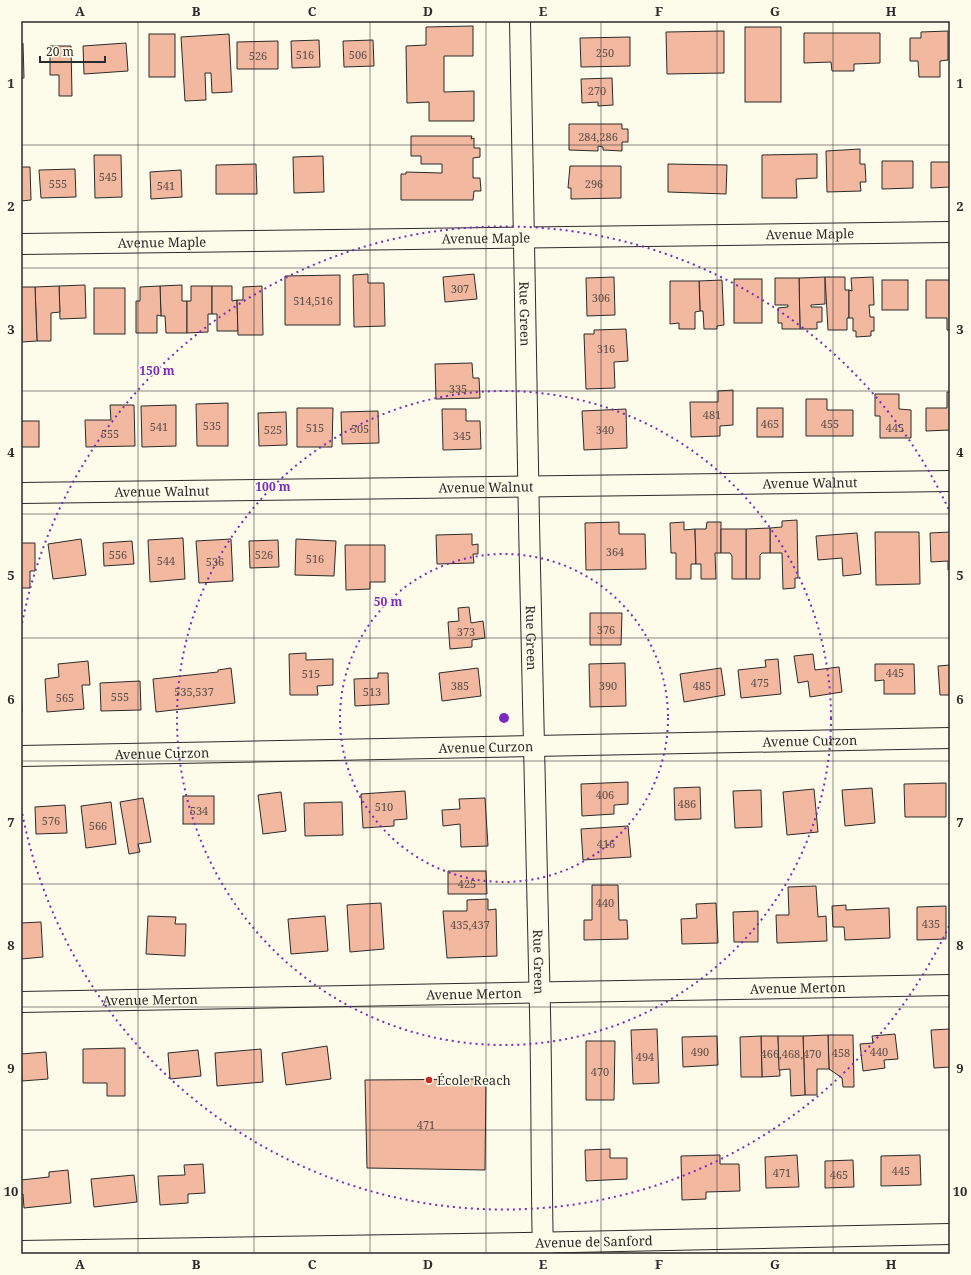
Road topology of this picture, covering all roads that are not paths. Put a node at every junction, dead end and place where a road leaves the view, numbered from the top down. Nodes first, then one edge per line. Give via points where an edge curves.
1 (520, 21) edge
2 (950, 232) edge
3 (523, 237) junction
4 (21, 244) edge
5 (950, 481) edge
6 (530, 487) junction
7 (21, 493) edge
8 (950, 738) edge
9 (532, 745) junction
10 (21, 756) edge
11 (950, 985) edge
12 (539, 994) junction
13 (21, 1002) edge
14 (950, 1234) edge
15 (543, 1248) edge
16 (21, 1251) edge

1 - 3 street, Rue Green
2 - 3 street, Avenue Maple
3 - 4 street, Avenue Maple
3 - 6 street, Rue Green
5 - 6 street, Avenue Walnut
6 - 7 street, Avenue Walnut
6 - 9 street, Rue Green
8 - 9 street, Avenue Curzon
9 - 10 street, Avenue Curzon
9 - 12 street, Rue Green
11 - 12 street, Avenue Merton
12 - 13 street, Avenue Merton
12 - 15 street, Rue Green
14 - 15 street, Avenue de Sanford
15 - 16 street, Avenue de Sanford

